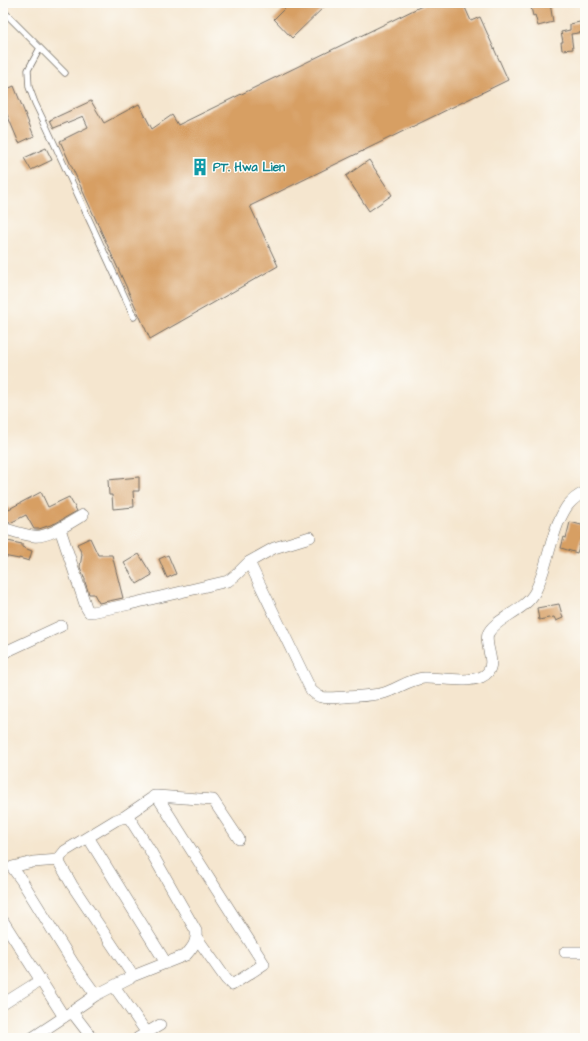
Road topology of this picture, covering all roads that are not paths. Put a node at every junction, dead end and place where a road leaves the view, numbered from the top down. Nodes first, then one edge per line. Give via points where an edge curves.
1 (3, 10) edge
2 (40, 48) junction
3 (66, 73) dead end
4 (134, 317) dead end
5 (585, 492) edge
6 (83, 515) dead end
7 (3, 528) edge
8 (60, 529) junction
9 (310, 537) dead end
10 (249, 562) junction
11 (61, 626) dead end
12 (3, 653) edge
13 (157, 796) junction
14 (124, 817) junction
15 (88, 837) junction
16 (239, 840) dead end
17 (59, 860) junction
18 (8, 869) edge
19 (3, 921) edge
20 (197, 938) junction
21 (565, 952) dead end
22 (585, 952) edge
23 (166, 963) junction
24 (133, 976) junction
25 (40, 980) junction
26 (114, 986) junction
27 (96, 995) junction
28 (3, 1004) edge
29 (68, 1014) junction
30 (160, 1025) dead end
31 (142, 1035) edge
32 (32, 1038) edge
33 (92, 1038) edge

1 - 2 lane
2 - 3 lane
2 - 4 lane via 28,70 29,87
5 - 10 street via 568,505 562,516 529,602 493,626 488,633 489,671 479,678 411,680 384,693 360,697 328,698 316,695 311,690
6 - 8 street
7 - 8 street via 35,537
8 - 10 street via 89,612 228,581
9 - 10 street via 274,548
11 - 12 street
13 - 14 street
13 - 16 street via 213,800
13 - 20 street via 264,964 232,985
14 - 15 street
14 - 20 street via 130,819 151,852 196,931
15 - 17 street via 65,852
15 - 23 street
17 - 18 street via 33,862
17 - 24 street via 72,885
18 - 27 street via 22,881
19 - 25 street
20 - 23 street via 186,955
21 - 22 street
23 - 24 street
24 - 26 street
25 - 28 street
25 - 29 street
26 - 27 street
26 - 31 street
27 - 29 street
29 - 32 street
29 - 33 street
30 - 31 street

